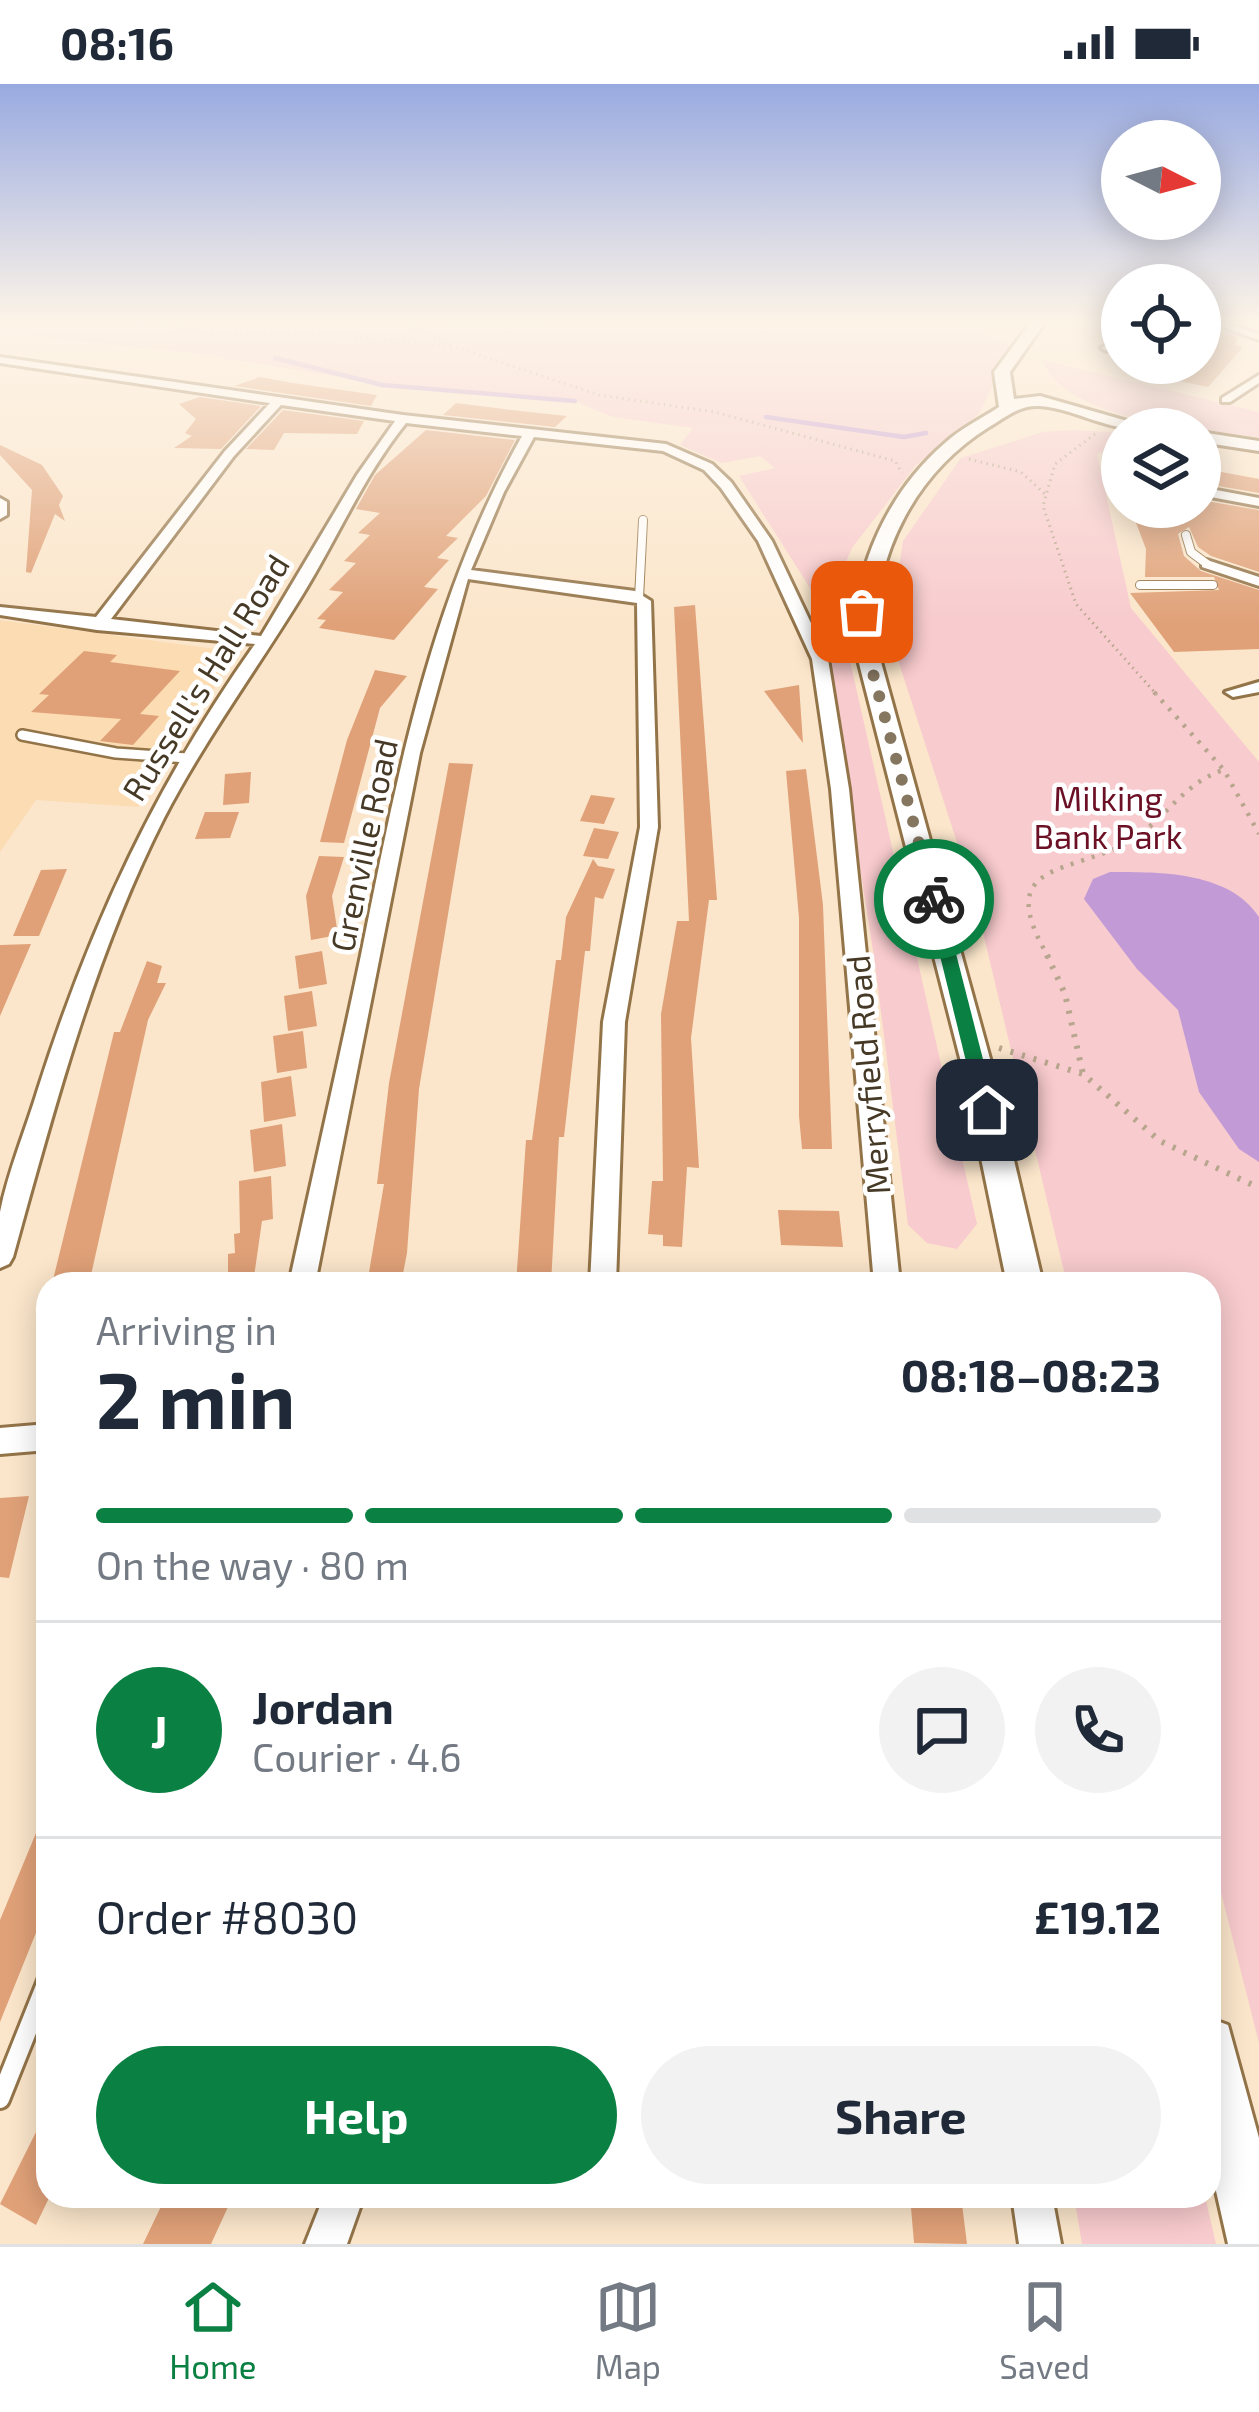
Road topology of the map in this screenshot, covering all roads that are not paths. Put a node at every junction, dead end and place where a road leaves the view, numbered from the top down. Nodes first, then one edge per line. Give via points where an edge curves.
1 (254, 423) edge
2 (401, 423) edge
3 (438, 423) edge
4 (985, 423) edge
5 (1015, 423) edge
6 (530, 433) junction
7 (1221, 440) edge
8 (1259, 446) edge
9 (942, 454) junction
10 (1221, 494) edge
11 (0, 502) edge
12 (1259, 502) edge
13 (0, 514) edge
14 (644, 520) dead end
15 (1186, 535) dead end
16 (1208, 564) joint
17 (466, 574) junction
18 (1233, 574) junction
19 (1259, 582) edge
20 (1140, 584) dead end
21 (1213, 585) joint
22 (639, 598) junction
23 (0, 611) edge
24 (97, 626) junction
25 (266, 641) junction
26 (1259, 687) edge
27 (1233, 692) dead end
28 (22, 735) dead end
29 (187, 758) junction
30 (0, 1257) edge
31 (304, 1272) edge
32 (604, 1272) edge
33 (886, 1272) edge
34 (1022, 1272) edge
35 (36, 1438) edge
36 (0, 1441) edge
37 (36, 2008) edge
38 (1221, 2094) edge
39 (0, 2099) edge
40 (340, 2208) edge
41 (1034, 2208) edge
42 (326, 2244) edge
43 (1040, 2244) edge
44 (1257, 2244) edge

1 - 24 street via 146,574
2 - 25 street, Russell's Hall Road via 369,461
3 - 6 street, Merryfield Road
4 - 9 main road
5 - 9 main road
6 - 17 street, Grenville Road
6 - 33 street, Merryfield Road via 666,448 707,467 765,541 799,606 820,659 840,789
7 - 8 main road
9 - 34 main road via 884,537 869,573 864,640
10 - 12 street
11 - 13 street
14 - 22 lane
15 - 16 lane via 1191,553
16 - 18 street
17 - 22 street
17 - 31 street, Grenville Road via 403,790
18 - 19 street
18 - 21 street
20 - 21 lane
22 - 32 street via 649,827 614,1022
23 - 24 street
24 - 25 street
25 - 29 street, Russell's Hall Road
26 - 27 street
28 - 29 lane
29 - 30 street, Russell's Hall Road via 92,955
35 - 36 street
37 - 39 lane
38 - 44 main road
40 - 42 street
41 - 43 street

